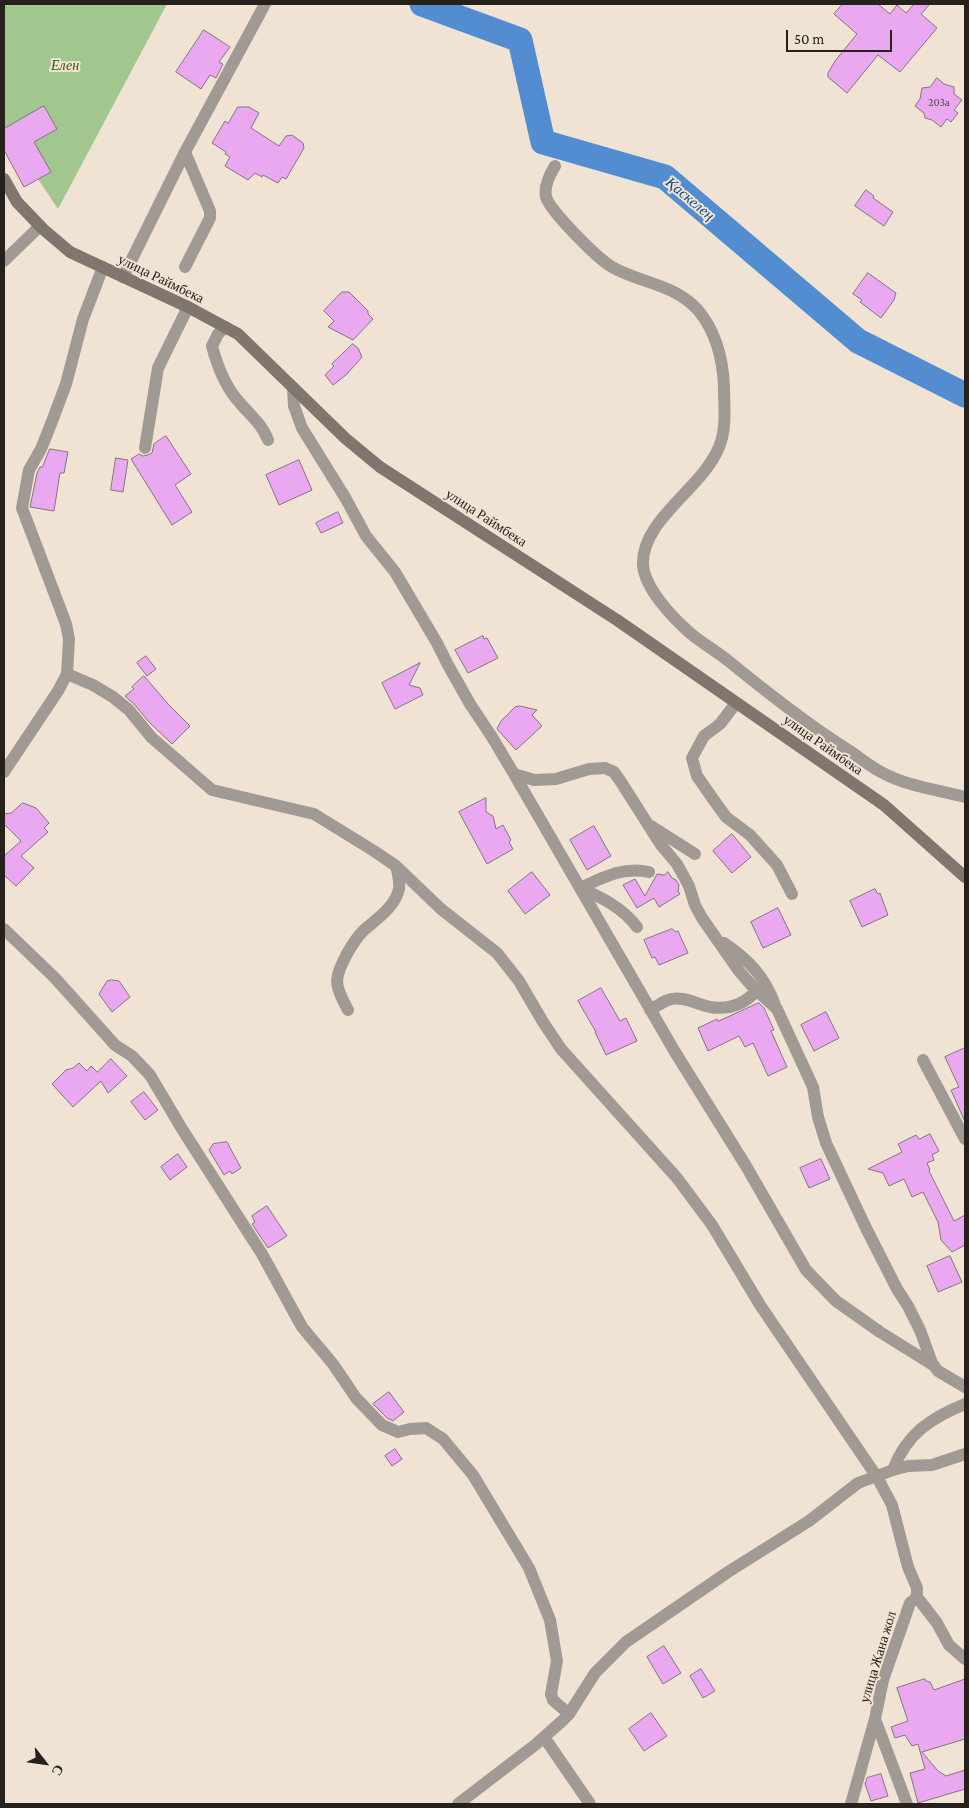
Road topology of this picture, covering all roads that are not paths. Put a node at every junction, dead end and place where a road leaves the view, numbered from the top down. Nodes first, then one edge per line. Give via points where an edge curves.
1 (265, 4) edge
2 (185, 152) junction
3 (555, 166) dead end
4 (4, 179) edge
5 (40, 226) junction
6 (4, 261) edge
7 (103, 267) junction
8 (185, 267) dead end
9 (123, 277) junction
10 (188, 307) junction
11 (225, 327) junction
12 (293, 388) junction
13 (268, 440) dead end
14 (145, 448) dead end
15 (67, 674) junction
16 (736, 703) junction
17 (4, 772) edge
18 (514, 774) junction
19 (965, 797) edge
20 (647, 823) junction
21 (695, 854) dead end
22 (396, 866) junction
23 (649, 872) dead end
24 (965, 877) edge
25 (580, 888) junction
26 (792, 894) dead end
27 (637, 927) dead end
28 (4, 928) edge
29 (718, 939) junction
30 (757, 990) junction
31 (777, 1009) junction
32 (348, 1010) dead end
33 (650, 1010) junction
34 (923, 1060) dead end
35 (965, 1139) edge
36 (933, 1365) junction
37 (965, 1387) edge
38 (965, 1404) edge
39 (965, 1454) edge
40 (893, 1470) junction
41 (877, 1477) junction
42 (917, 1597) junction
43 (965, 1659) edge
44 (569, 1714) junction
45 (875, 1719) junction
46 (544, 1737) junction
47 (458, 1804) edge
48 (590, 1804) edge
49 (851, 1804) edge
50 (907, 1804) edge

1 - 2 street
2 - 8 street via 210,211 210,218
2 - 9 street
3 - 19 street via 545,194 551,207 611,266 680,294 697,309 710,326 723,366 724,434 718,449 708,469 651,532 646,549 643,566 658,599 691,633 816,730 880,772
4 - 5 street, улица Раймбека via 17,202
5 - 6 street
5 - 7 street, улица Раймбека via 70,252
7 - 9 street, улица Раймбека
7 - 15 street via 83,320 66,384 41,449 29,470 22,508 66,624 69,639
9 - 10 street, улица Раймбека
10 - 11 street, улица Раймбека
10 - 14 street via 158,368
11 - 12 street, улица Раймбека via 238,334
11 - 13 street via 212,346 216,359 229,388 258,421
12 - 16 street, улица Раймбека via 380,468 609,615
12 - 18 street via 294,406 302,428 366,536 395,572
15 - 17 street
15 - 22 street via 113,697 129,710 151,737 212,790 314,814
16 - 24 street, улица Раймбека via 884,805
16 - 26 street via 720,724 704,736 692,758 697,776 726,817 750,835 777,865
18 - 20 street via 534,780 556,779 589,769 606,768 614,772
18 - 25 street
20 - 21 street
20 - 29 street via 677,864 702,918
22 - 32 street via 399,889 395,898 350,948 342,965 337,982
22 - 41 street via 441,909 497,953 562,1049 677,1178 712,1224 760,1305
23 - 25 street via 624,870
25 - 27 street via 630,916
25 - 33 street
28 - 44 street via 55,978 115,1045 132,1056 150,1075 262,1254 302,1327 356,1398 382,1425 398,1432 426,1428 443,1440 473,1475 529,1568 547,1612 557,1661 552,1700
29 - 30 street via 739,971
29 - 31 street via 757,970
30 - 31 street
30 - 33 street via 749,999 724,1007 710,1007 680,999 668,1000
31 - 36 street via 813,1087 826,1143 882,1260 908,1306
33 - 36 street via 806,1270 836,1301
34 - 35 street
36 - 37 street
38 - 40 street via 926,1423 906,1443
39 - 40 street via 932,1465
40 - 41 street
41 - 42 street via 892,1504
41 - 44 street via 858,1483 809,1521 626,1642 595,1673
42 - 43 street via 949,1645
42 - 45 street, улица Жана жол via 910,1603 900,1630 883,1680
44 - 46 street
45 - 49 street, улица Жана жол
45 - 50 street
46 - 47 street
46 - 48 street

